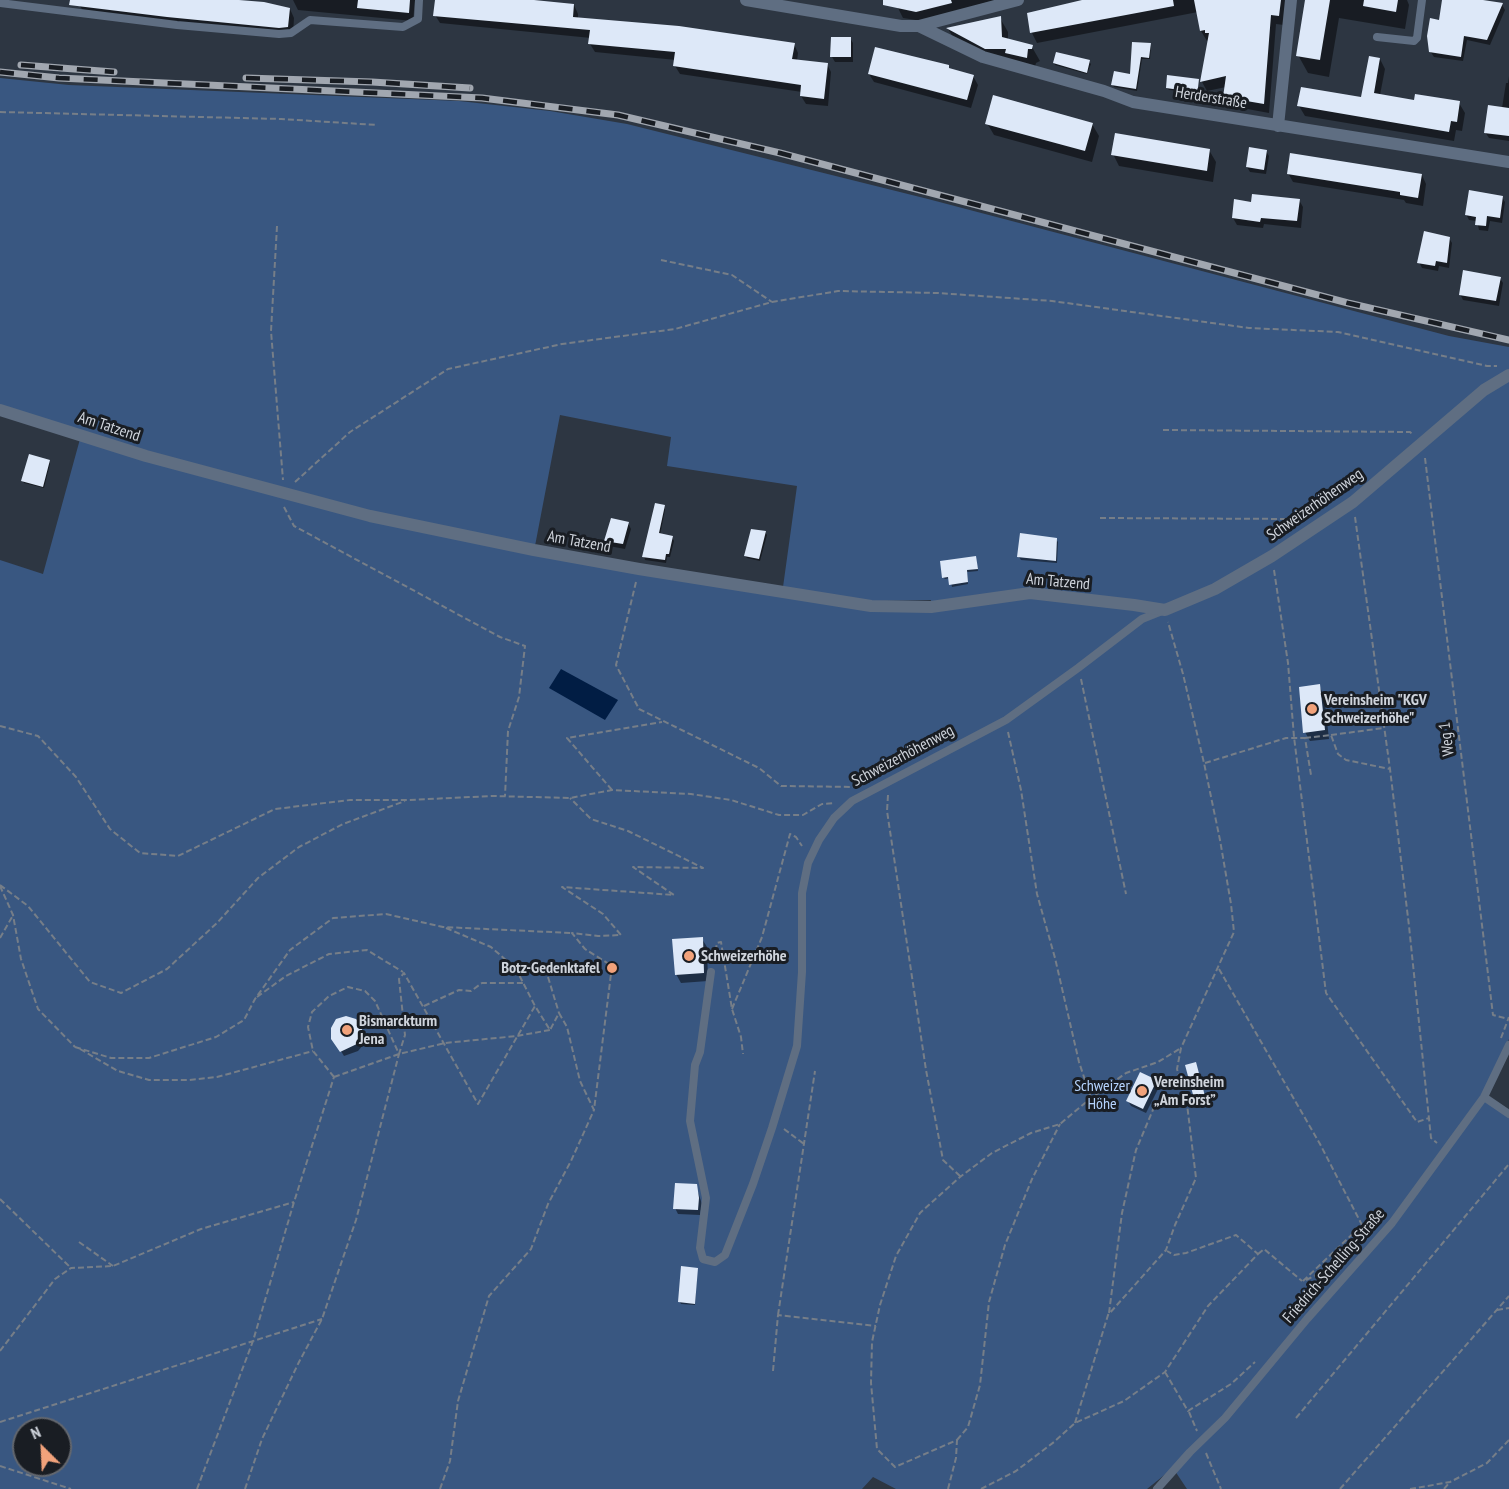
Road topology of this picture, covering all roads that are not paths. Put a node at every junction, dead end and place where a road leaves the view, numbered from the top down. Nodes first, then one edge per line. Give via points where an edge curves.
1 (419, 0) edge
2 (746, 0) edge
3 (1018, 0) edge
4 (1291, 0) edge
5 (1422, 0) edge
6 (0, 3) edge
7 (920, 26) junction
8 (1377, 37) dead end
9 (1278, 126) junction
10 (1509, 162) edge
11 (1509, 375) edge
12 (0, 410) edge
13 (1165, 610) junction
14 (711, 972) dead end
15 (1509, 1045) edge
16 (1484, 1097) junction
17 (1509, 1114) edge
18 (1157, 1489) edge

1 - 6 lane via 418,19 403,27 310,20 291,33 279,34
2 - 7 street via 885,25
3 - 7 street
4 - 9 street
5 - 8 lane via 1414,41
7 - 9 street, Herderstraße via 983,57 1133,102
9 - 10 street, Herderstraße
11 - 13 street, Schweizerhöhenweg via 1484,390 1353,502 1215,589
12 - 13 street, Am Tatzend via 146,456 381,519 639,569 871,606 930,607 1030,593
13 - 14 lane, Schweizerhöhenweg via 1142,619 1006,720 852,801 834,818 808,863 802,892 797,1046 753,1184 724,1255 715,1262 703,1259 700,1248 706,1198 690,1121
15 - 16 lane, Friedrich-Schelling-Straße
16 - 17 lane
16 - 18 lane, Friedrich-Schelling-Straße via 1392,1223 1225,1418

